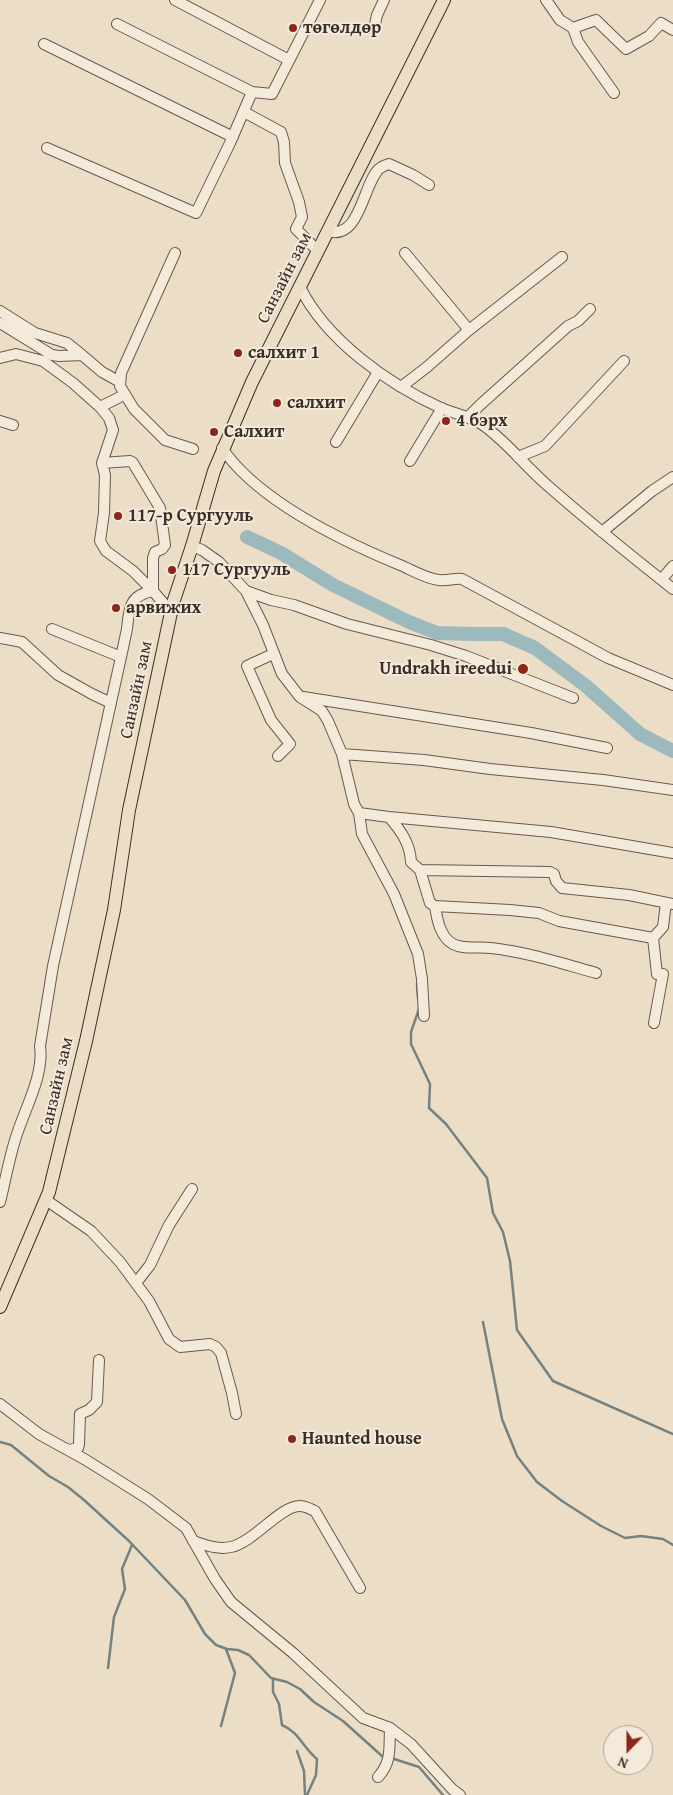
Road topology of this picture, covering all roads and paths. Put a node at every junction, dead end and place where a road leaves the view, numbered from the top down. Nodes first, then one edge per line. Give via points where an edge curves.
1 (175, 0) edge
2 (320, 0) edge
3 (384, 0) edge
4 (444, 0) edge
5 (546, 0) edge
6 (117, 24) dead end
7 (572, 28) junction
8 (374, 30) dead end
9 (673, 30) edge
10 (44, 44) dead end
11 (289, 60) junction
12 (252, 92) junction
13 (614, 93) dead end
14 (244, 112) junction
15 (233, 137) junction
16 (47, 148) dead end
17 (429, 185) dead end
18 (328, 231) junction
19 (318, 251) junction
20 (175, 253) dead end
21 (405, 253) dead end
22 (562, 257) dead end
23 (300, 287) junction
24 (590, 309) dead end
25 (0, 312) edge
26 (0, 323) edge
27 (469, 330) junction
28 (82, 356) junction
29 (0, 358) edge
30 (624, 361) dead end
31 (378, 372) junction
32 (120, 382) junction
33 (400, 387) junction
34 (124, 395) junction
35 (100, 407) junction
36 (442, 408) junction
37 (468, 417) junction
38 (0, 421) edge
39 (13, 424) dead end
40 (336, 442) dead end
41 (222, 448) junction
42 (193, 449) dead end
43 (518, 456) junction
44 (410, 461) dead end
45 (102, 463) junction
46 (673, 477) edge
47 (602, 532) junction
48 (192, 546) junction
49 (673, 566) edge
50 (662, 580) junction
51 (673, 589) edge
52 (153, 591) junction
53 (246, 591) junction
54 (171, 612) junction
55 (52, 629) dead end
56 (0, 638) edge
57 (273, 654) junction
58 (121, 657) junction
59 (673, 685) edge
60 (300, 696) junction
61 (573, 698) dead end
62 (111, 702) junction
63 (607, 748) dead end
64 (342, 754) junction
65 (278, 756) dead end
66 (673, 790) edge
67 (359, 813) junction
68 (389, 817) junction
69 (673, 852) edge
70 (420, 870) junction
71 (670, 904) edge
72 (434, 906) junction
73 (653, 938) junction
74 (596, 973) dead end
75 (424, 1016) dead end
76 (654, 1023) dead end
77 (192, 1189) dead end
78 (46, 1200) junction
79 (0, 1202) edge
80 (136, 1283) junction
81 (0, 1307) edge
82 (99, 1360) dead end
83 (0, 1404) edge
84 (236, 1414) dead end
85 (68, 1450) junction
86 (193, 1541) junction
87 (360, 1588) dead end
88 (390, 1728) junction
89 (378, 1777) dead end
90 (453, 1793) edge

1 - 11 street
2 - 11 street
3 - 8 street via 376,15
4 - 18 main road, Санзайн зам
5 - 7 street via 560,20
6 - 12 street
7 - 9 street via 596,20 626,48 649,36 661,23
7 - 13 street via 578,42
10 - 15 street
11 - 12 street via 272,94
12 - 14 street
14 - 15 street
14 - 19 street via 281,132 285,163 302,217 296,228
15 - 16 street via 196,213
17 - 18 street via 389,164 378,169 356,217 345,230
18 - 19 main road, Санзайн зам
19 - 23 main road, Санзайн зам
20 - 32 street via 121,373
21 - 27 street
22 - 27 street
23 - 31 street via 333,335
23 - 41 main road, Санзайн зам
24 - 37 street
25 - 28 street via 36,333 67,343
26 - 28 street via 52,355
27 - 33 street
28 - 32 street
29 - 35 street via 16,354 43,361
30 - 43 street via 545,446
31 - 33 street
31 - 40 street
32 - 34 street
33 - 36 street
34 - 35 street
34 - 42 street via 165,440
35 - 45 street via 113,430
36 - 37 street
36 - 44 street
37 - 43 street via 490,430
38 - 39 street
41 - 48 main road, Санзайн зам
41 - 59 street via 242,472 290,510 334,534 435,579 462,579 608,658
43 - 47 street via 545,484
45 - 52 street via 105,475 100,541 106,551
45 - 52 street via 133,463 160,508 165,545 153,558
46 - 47 street via 652,490
47 - 50 street
48 - 53 street via 219,562
48 - 54 main road, Санзайн зам
49 - 50 street
50 - 51 street
52 - 54 street
52 - 58 street via 137,597 129,609
53 - 57 street
53 - 61 street via 294,604 347,624 466,656
54 - 78 main road, Санзайн зам via 129,810 114,910 86,1042
55 - 58 street
56 - 62 street via 22,642 64,679
57 - 60 street via 282,674
57 - 65 street via 247,666 271,720 290,744
58 - 62 street
60 - 63 street
60 - 64 street via 322,711
62 - 79 street via 53,966 40,1046 42,1056
64 - 66 street via 424,760
64 - 67 street
67 - 68 street
67 - 75 street via 362,834 394,894 418,954
68 - 69 street via 551,832
68 - 70 street via 404,835 411,862
70 - 71 street via 550,872 562,888 629,895
70 - 72 street via 430,903
71 - 73 street via 663,926
72 - 73 street via 539,913 558,921
72 - 74 street via 439,925 453,944 548,958
73 - 76 street via 656,974 663,974
77 - 80 street via 169,1225 150,1265
78 - 80 street via 90,1231
78 - 81 main road, Санзайн зам
80 - 84 street via 169,1339 180,1346 210,1344 221,1353
82 - 85 street via 97,1402 80,1414 78,1448
83 - 85 street via 39,1434
85 - 86 street via 148,1499 186,1528
86 - 87 street via 216,1548 232,1547 257,1534 294,1506 303,1506 315,1511
86 - 88 street via 230,1602 293,1653 363,1718
88 - 89 street via 386,1768
88 - 90 street via 411,1744

